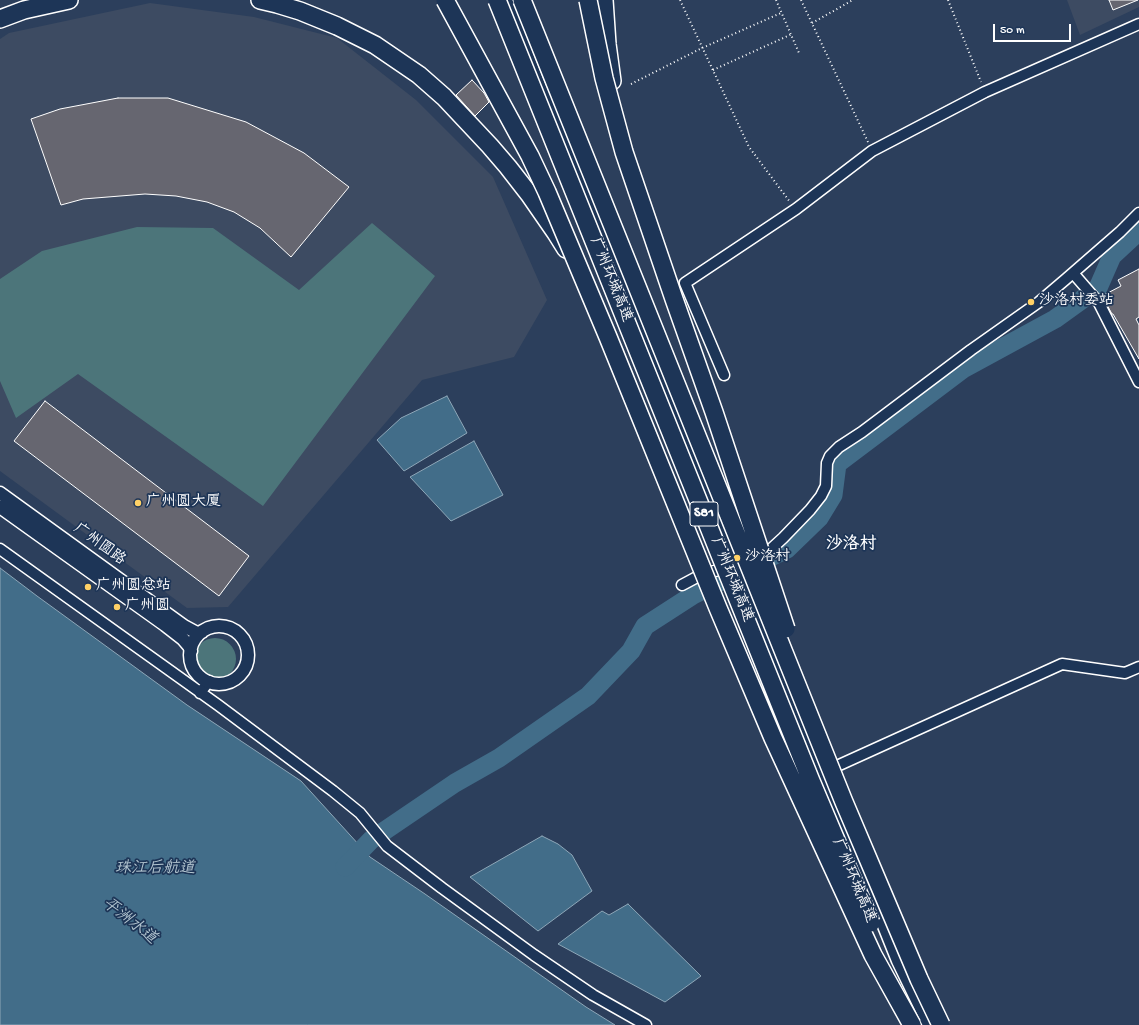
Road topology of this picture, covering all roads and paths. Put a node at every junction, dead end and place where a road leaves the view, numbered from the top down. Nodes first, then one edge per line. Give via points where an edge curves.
1 (51, 0) edge
2 (69, 0) edge
3 (260, 0) edge
4 (444, 0) edge
5 (497, 0) edge
6 (507, 0) edge
7 (522, 0) edge
8 (588, 0) edge
9 (604, 0) edge
10 (680, 0) edge
11 (776, 0) edge
12 (801, 0) edge
13 (853, 0) edge
14 (948, 0) edge
15 (781, 13) junction
16 (0, 19) edge
17 (812, 23) junction
18 (1139, 24) edge
19 (792, 34) junction
20 (702, 48) junction
21 (799, 53) dead end
22 (713, 70) junction
23 (631, 84) dead end
24 (985, 92) junction
25 (872, 151) junction
26 (796, 209) junction
27 (1139, 213) edge
28 (1073, 273) junction
29 (674, 299) junction
30 (608, 337) junction
31 (724, 374) dead end
32 (1139, 382) edge
33 (0, 493) edge
34 (0, 507) edge
35 (0, 549) edge
36 (739, 567) junction
37 (682, 586) dead end
38 (202, 632) junction
39 (191, 651) junction
40 (1139, 667) edge
41 (209, 682) junction
42 (200, 693) junction
43 (822, 773) junction
44 (844, 802) junction
45 (646, 1025) edge
46 (912, 1025) edge
47 (916, 1025) edge
48 (928, 1025) edge
49 (941, 1025) edge

1 - 16 highway
2 - 16 highway via 24,10
3 - 30 highway, bridge via 312,15 363,38 407,66 444,97 508,167 556,233 579,273
4 - 30 highway, bridge via 539,174
5 - 47 highway, 广州环城高速 / S81, bridge via 811,781
6 - 36 street
7 - 44 highway, 广州环城高速 / S81, bridge
8 - 29 highway, bridge via 619,135
9 - 29 highway, bridge via 609,61 619,118
10 - 20 path
11 - 15 path
12 - 17 path
13 - 17 path
14 - 24 path
15 - 19 path
15 - 20 path
17 - 25 path
18 - 24 street
19 - 21 path
19 - 22 path
20 - 22 path
20 - 23 path
22 - 26 path via 749,147
24 - 25 street
25 - 26 street
26 - 31 street via 685,283
27 - 28 street
28 - 32 street via 1099,304
28 - 36 street via 1027,311 839,447 827,463 826,486 810,510 771,549
29 - 44 highway, bridge
30 - 46 highway, bridge via 773,738 873,955
33 - 38 street, 广州圆路 via 184,626 197,633
34 - 39 street, 广州圆路 via 165,625 183,639
35 - 42 street
36 - 37 street via 710,572
36 - 43 street
38 - 39 street via 193,642
38 - 41 street via 216,626 234,630 246,644 248,654 247,663 236,678 218,684
39 - 41 street via 194,669
40 - 43 street via 1125,673 1062,664
41 - 42 street
42 - 45 street via 333,790 360,813 387,846 442,888 534,955 594,995
43 - 48 street via 897,961
44 - 49 highway, 广州环城高速 / S81, bridge

